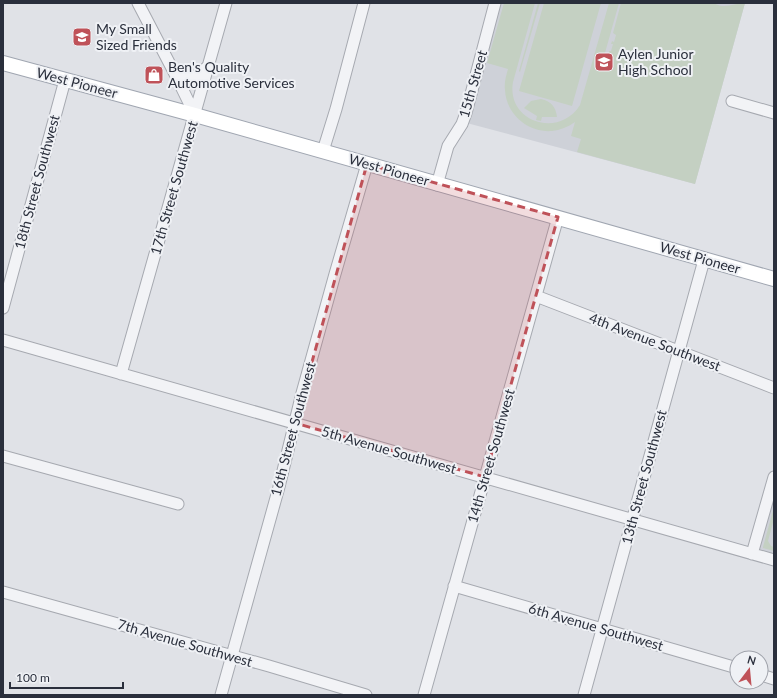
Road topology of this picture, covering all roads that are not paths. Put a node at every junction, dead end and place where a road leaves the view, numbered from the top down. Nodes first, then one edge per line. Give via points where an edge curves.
1 (138, 3) edge
2 (226, 3) edge
3 (364, 3) edge
4 (495, 3) edge
5 (3, 63) edge
6 (210, 64) junction
7 (175, 74) junction
8 (66, 80) junction
9 (732, 101) dead end
10 (774, 113) edge
11 (195, 115) junction
12 (323, 151) junction
13 (368, 164) junction
14 (438, 184) junction
15 (558, 217) junction
16 (704, 260) junction
17 (774, 279) edge
18 (536, 296) junction
19 (3, 308) edge
20 (3, 340) edge
21 (679, 351) junction
22 (122, 374) junction
23 (774, 388) edge
24 (295, 423) junction
25 (3, 456) edge
26 (485, 477) junction
27 (774, 477) edge
28 (178, 504) dead end
29 (632, 520) junction
30 (752, 554) junction
31 (774, 560) edge
32 (454, 586) junction
33 (3, 592) edge
34 (602, 628) junction
35 (232, 656) junction
36 (729, 666) edge
37 (221, 695) edge
38 (366, 695) edge
39 (424, 695) edge
40 (584, 695) edge

1 - 7 street
2 - 6 street, 17th Street Southwest
3 - 12 street
4 - 14 street, 15th Street via 466,113 448,146
5 - 8 main road, West Pioneer
6 - 7 street via 194,77 186,78
6 - 11 street, 17th Street Southwest
7 - 11 street
8 - 11 main road, West Pioneer
8 - 19 street, 18th Street Southwest
9 - 10 street
11 - 12 main road, West Pioneer
11 - 22 street, 17th Street Southwest
12 - 13 main road, West Pioneer
13 - 14 main road, West Pioneer
13 - 24 street, 16th Street Southwest
14 - 15 main road, West Pioneer
15 - 16 main road, West Pioneer
15 - 18 street, 14th Street Southwest
16 - 17 main road, West Pioneer
16 - 21 street, 13th Street Southwest
18 - 21 street, 4th Avenue Southwest
18 - 26 street, 14th Street Southwest
20 - 22 street, 5th Avenue Southwest
21 - 23 street, 4th Avenue Southwest
21 - 29 street, 13th Street Southwest
22 - 24 street, 5th Avenue Southwest
24 - 26 street, 5th Avenue Southwest
24 - 35 street, 16th Street Southwest
25 - 28 street
26 - 29 street, 5th Avenue Southwest
26 - 32 street, 14th Street Southwest
27 - 30 street
29 - 30 street, 5th Avenue Southwest
29 - 34 street, 13th Street Southwest
30 - 31 street, 5th Avenue Southwest
32 - 34 street, 6th Avenue Southwest
32 - 39 street, 14th Street Southwest
33 - 35 street, 7th Avenue Southwest
34 - 36 street, 6th Avenue Southwest
34 - 40 street, 13th Street Southwest
35 - 37 street, 16th Street Southwest
35 - 38 street, 7th Avenue Southwest

